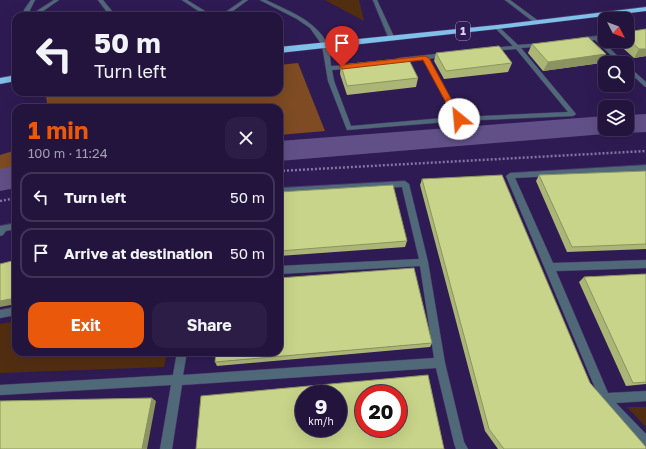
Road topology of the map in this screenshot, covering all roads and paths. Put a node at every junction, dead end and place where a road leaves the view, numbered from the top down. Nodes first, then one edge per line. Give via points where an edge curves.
1 (33, 0) edge
2 (57, 0) edge
3 (100, 0) edge
4 (184, 0) edge
5 (262, 0) edge
6 (374, 0) edge
7 (507, 0) edge
8 (242, 1) edge
9 (646, 9) edge
10 (27, 12) edge
11 (38, 12) edge
12 (110, 12) edge
13 (204, 12) edge
14 (228, 12) edge
15 (537, 22) junction
16 (497, 27) junction
17 (596, 38) joint
18 (392, 39) junction
19 (572, 41) edge
20 (548, 43) edge
21 (325, 45) junction
22 (517, 47) junction
23 (283, 50) edge
24 (486, 50) edge
25 (448, 55) edge
26 (615, 56) edge
27 (425, 58) junction
28 (396, 61) edge
29 (358, 65) edge
30 (329, 68) junction
31 (634, 74) edge
32 (12, 77) edge
33 (0, 81) edge
34 (646, 85) edge
35 (459, 119) junction
36 (646, 151) edge
37 (646, 168) edge
38 (283, 171) edge
39 (283, 191) edge
40 (12, 199) edge
41 (0, 201) edge
42 (12, 227) edge
43 (0, 233) edge
44 (424, 262) junction
45 (646, 264) edge
46 (550, 267) junction
47 (283, 270) edge
48 (12, 312) edge
49 (0, 314) edge
50 (181, 356) edge
51 (440, 363) junction
52 (178, 380) junction
53 (0, 390) edge
54 (646, 396) edge
55 (605, 398) junction
56 (646, 442) edge
57 (166, 449) edge
58 (462, 449) edge

1 - 10 street
2 - 11 street
3 - 12 street
4 - 13 street
5 - 21 street via 312,27
6 - 18 street
7 - 15 street
8 - 14 street
9 - 15 highway, 1
15 - 16 highway, 1
16 - 18 highway, 1
16 - 22 street
17 - 19 street
17 - 26 street
18 - 21 highway, 1
20 - 22 street
21 - 23 highway, 1
21 - 30 street
22 - 24 street
22 - 35 street via 573,114
25 - 27 street
27 - 28 street
27 - 35 street
29 - 30 street
30 - 35 street via 331,81 349,128
31 - 34 street
32 - 33 highway
36 - 38 path
37 - 46 street via 510,176
39 - 44 street via 405,184
40 - 41 path
42 - 43 street via 3,228
44 - 47 street
44 - 51 street
45 - 46 street
46 - 55 street
48 - 49 street
50 - 52 street
51 - 52 street
51 - 58 street
52 - 53 street
52 - 57 street
54 - 55 street
55 - 56 street

